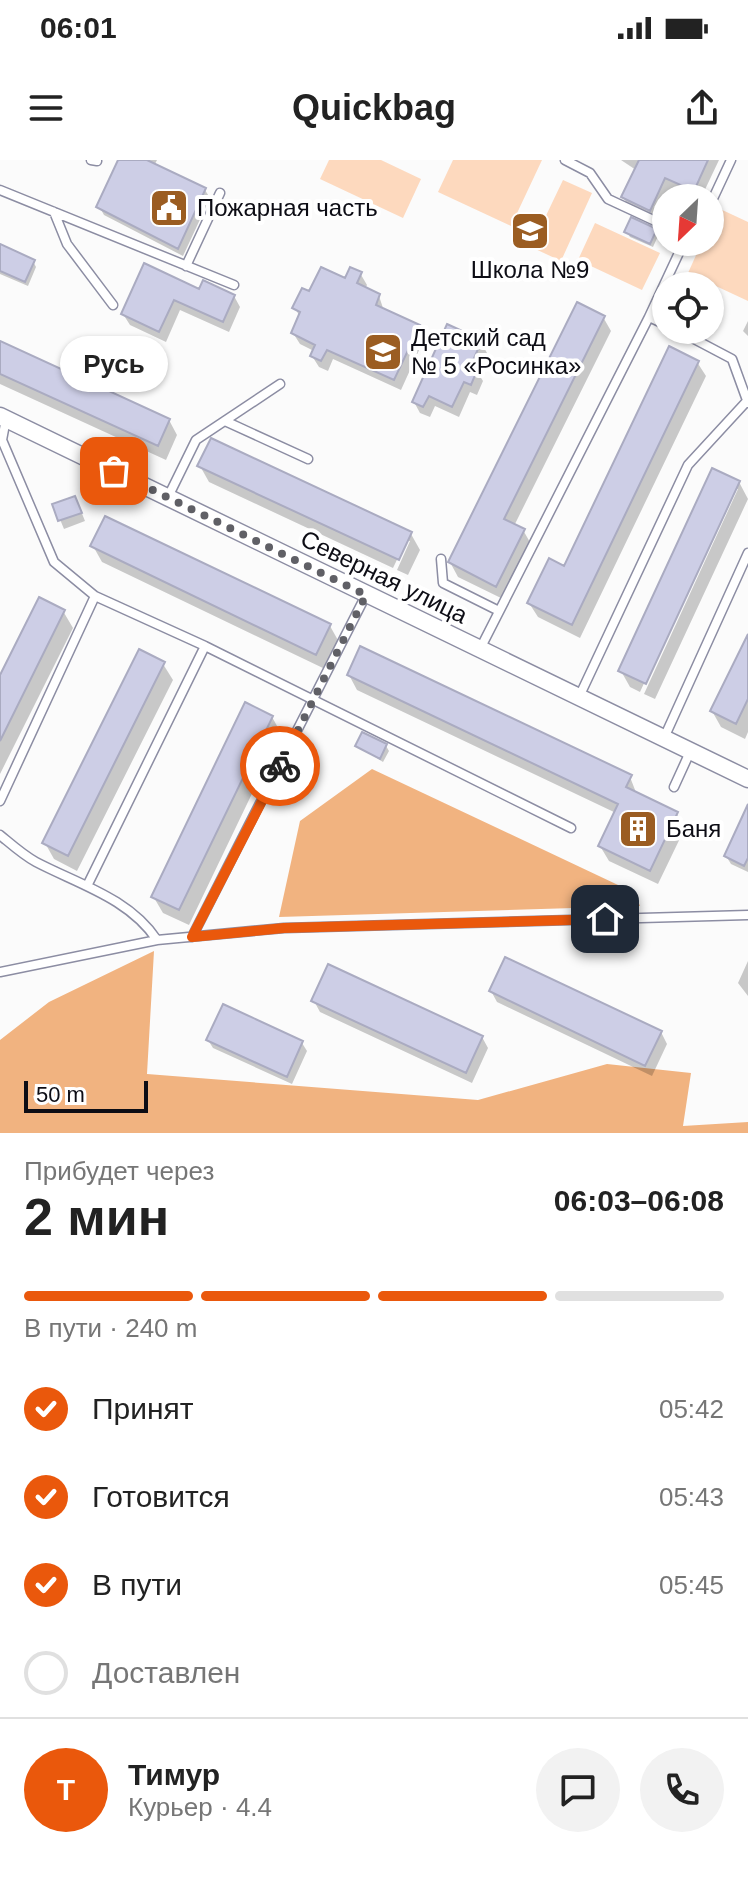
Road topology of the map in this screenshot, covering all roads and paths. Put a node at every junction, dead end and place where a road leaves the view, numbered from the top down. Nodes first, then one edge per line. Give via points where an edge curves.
1 (565, 160) edge
2 (731, 160) edge
3 (720, 184) edge
4 (0, 190) edge
5 (220, 193) dead end
6 (54, 212) junction
7 (652, 219) edge
8 (677, 256) edge
9 (186, 266) junction
10 (234, 285) dead end
11 (113, 305) dead end
12 (649, 317) junction
13 (652, 318) edge
14 (704, 344) edge
15 (280, 384) dead end
16 (747, 402) edge
17 (3, 417) edge
18 (225, 421) junction
19 (308, 459) dead end
20 (168, 497) junction
21 (748, 553) edge
22 (441, 559) dead end
23 (366, 595) junction
24 (95, 596) junction
25 (499, 611) junction
26 (205, 646) junction
27 (479, 650) junction
28 (315, 698) junction
29 (578, 698) junction
30 (663, 740) junction
31 (690, 752) junction
32 (748, 779) edge
33 (674, 787) dead end
34 (0, 801) edge
35 (571, 828) dead end
36 (0, 835) edge
37 (88, 884) junction
38 (748, 915) edge
39 (192, 937) junction
40 (157, 940) junction
41 (0, 972) edge

1 - 7 lane via 590,173 608,199
2 - 3 lane
4 - 6 lane
5 - 9 lane
6 - 9 lane
6 - 11 lane via 67,244
8 - 12 lane
9 - 10 lane
12 - 13 lane
12 - 25 lane
14 - 16 lane via 732,359
15 - 18 lane
16 - 29 lane via 688,465
17 - 20 street, Северная улица
17 - 24 lane via 2,440 54,562
18 - 19 lane
18 - 20 lane via 196,440
20 - 23 street, Северная улица
21 - 30 lane
22 - 25 lane via 443,583
23 - 27 street, Северная улица
23 - 28 lane
24 - 26 lane
24 - 34 lane
25 - 27 lane
26 - 28 lane
26 - 37 lane
27 - 29 street, Северная улица
28 - 35 lane
28 - 39 lane
29 - 30 street, Северная улица
30 - 31 street, Северная улица
31 - 32 street, Северная улица
31 - 33 lane
36 - 37 lane via 33,861
37 - 40 lane via 146,923
38 - 39 lane via 284,928
39 - 40 lane
40 - 41 lane

